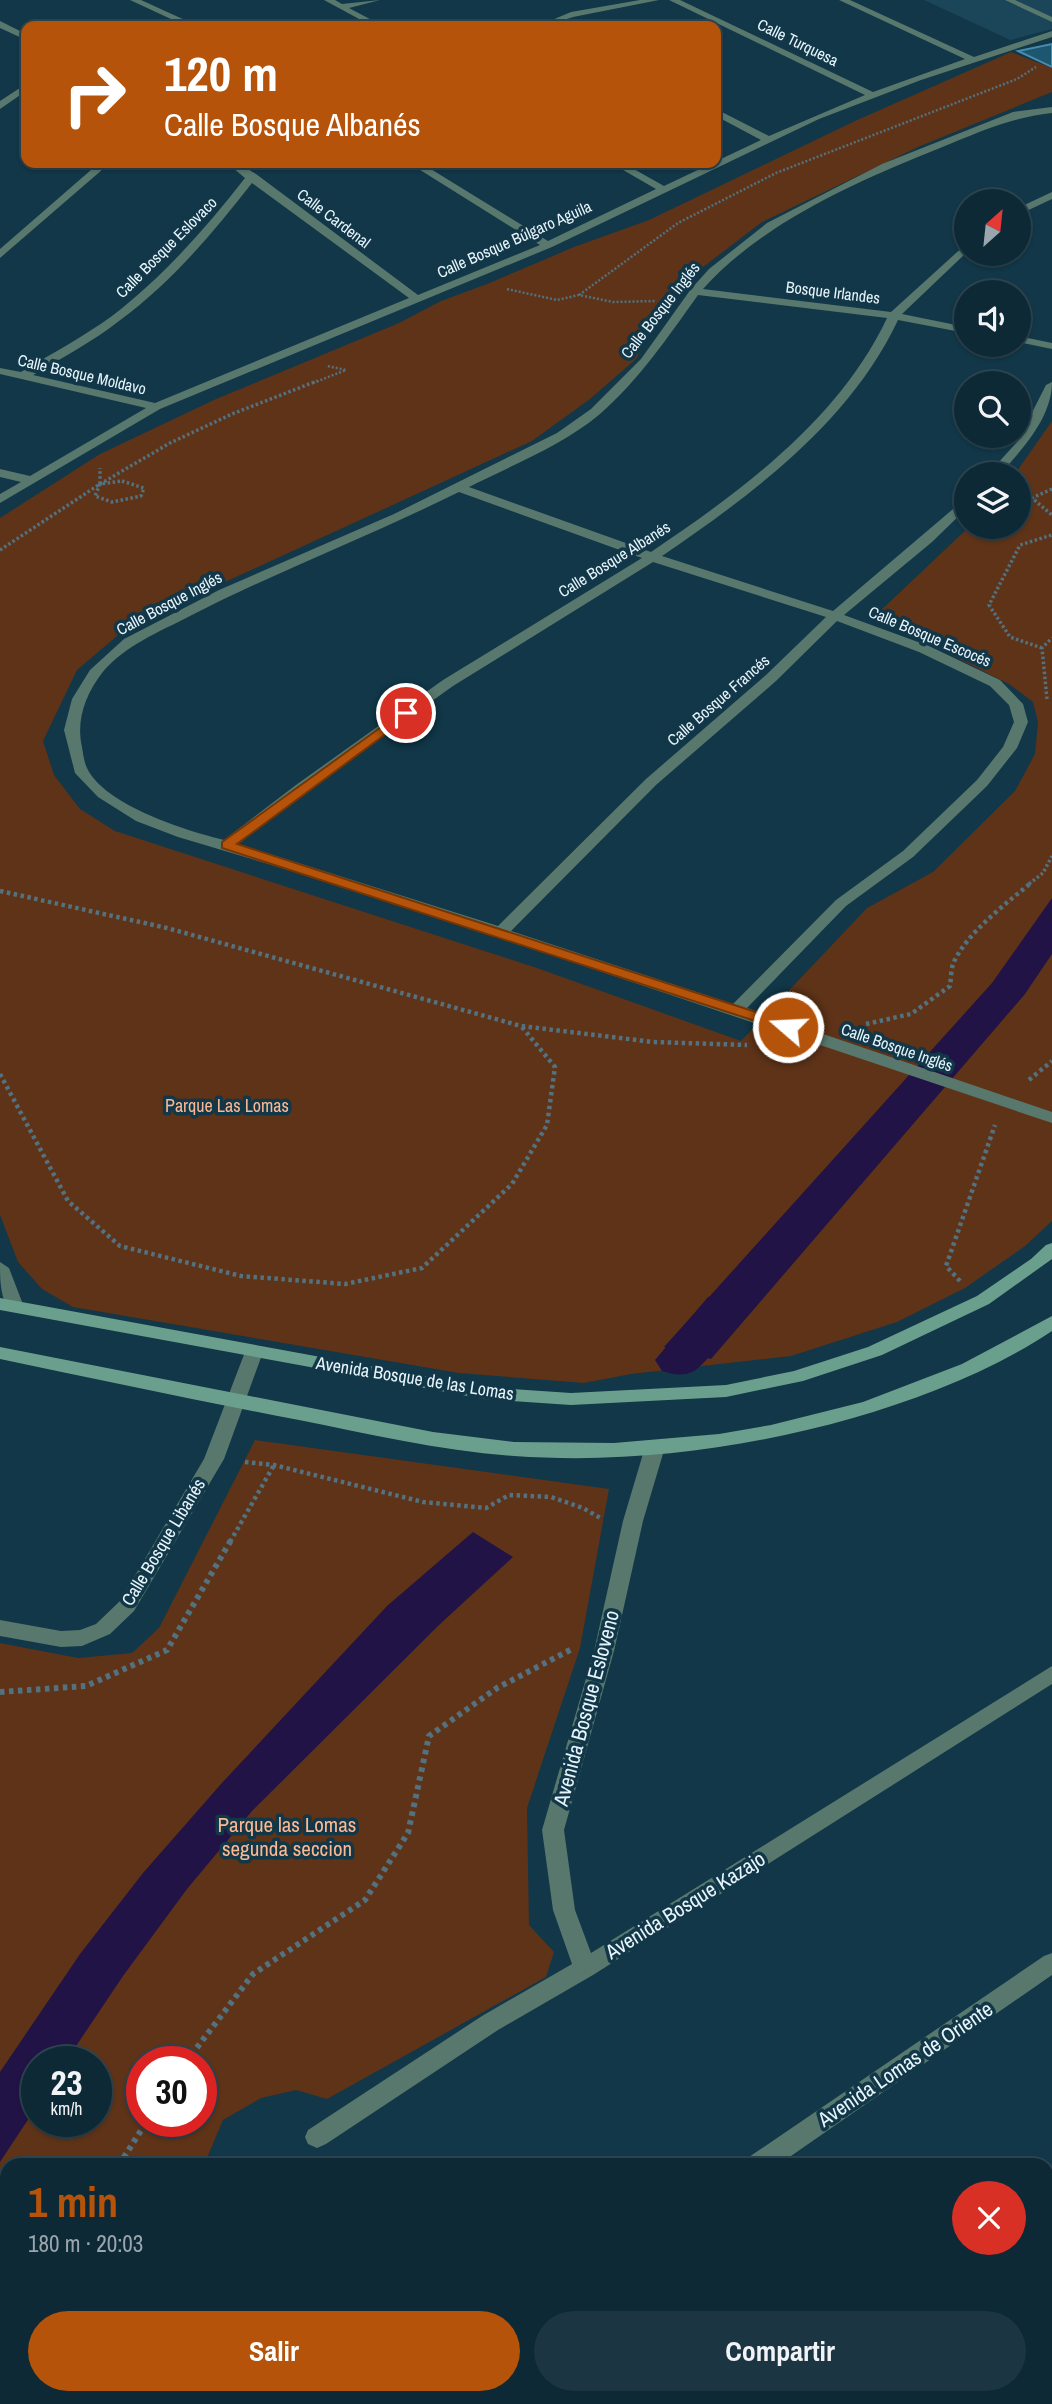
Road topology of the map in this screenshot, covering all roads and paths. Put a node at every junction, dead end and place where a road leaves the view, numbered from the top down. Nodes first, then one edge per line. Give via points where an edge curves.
1 (134, 0) edge
2 (328, 0) edge
3 (376, 0) edge
4 (655, 0) edge
5 (673, 0) edge
6 (843, 0) edge
7 (1009, 0) edge
8 (344, 6) junction
9 (1052, 20) edge
10 (182, 21) edge
11 (370, 21) edge
12 (556, 21) edge
13 (717, 21) edge
14 (721, 23) edge
15 (0, 24) edge
16 (21, 34) edge
17 (1052, 34) edge
18 (1004, 49) junction
19 (972, 59) junction
20 (21, 91) edge
21 (872, 95) junction
22 (0, 106) edge
23 (1052, 110) edge
24 (721, 115) edge
25 (767, 139) junction
26 (721, 162) edge
27 (99, 168) edge
28 (240, 168) edge
29 (422, 168) edge
30 (625, 168) edge
31 (708, 168) edge
32 (252, 176) junction
33 (663, 190) junction
34 (1052, 195) edge
35 (1031, 206) edge
36 (548, 245) junction
37 (0, 255) edge
38 (954, 258) edge
39 (465, 279) junction
40 (695, 291) junction
41 (579, 295) junction
42 (416, 299) junction
43 (685, 304) junction
44 (894, 316) junction
45 (954, 328) edge
46 (1031, 342) edge
47 (1052, 346) edge
48 (323, 365) dead end
49 (0, 371) edge
50 (23, 376) junction
51 (1052, 385) edge
52 (156, 407) junction
53 (91, 445) junction
54 (1005, 462) edge
55 (0, 473) edge
56 (30, 480) junction
57 (100, 484) junction
58 (458, 487) junction
59 (1052, 489) edge
60 (0, 499) edge
61 (954, 514) edge
62 (1052, 515) edge
63 (1052, 535) edge
64 (0, 550) edge
65 (652, 557) junction
66 (835, 616) junction
67 (1052, 638) edge
68 (1042, 648) junction
69 (1048, 710) dead end
70 (227, 845) junction
71 (1052, 856) edge
72 (1, 893) edge
73 (500, 933) junction
74 (950, 986) dead end
75 (736, 1010) junction
76 (1052, 1061) edge
77 (0, 1074) edge
78 (1003, 1102) junction
79 (1052, 1118) edge
80 (1052, 1249) edge
81 (0, 1268) edge
82 (984, 1300) junction
83 (7, 1306) edge
84 (1052, 1322) edge
85 (254, 1352) junction
86 (0, 1353) edge
87 (236, 1402) junction
88 (655, 1447) junction
89 (214, 1459) junction
90 (607, 1527) dead end
91 (0, 1628) edge
92 (579, 1645) dead end
93 (1052, 1674) edge
94 (1052, 1963) edge
95 (585, 1968) junction
96 (198, 2046) edge
97 (137, 2137) edge
98 (317, 2137) dead end
99 (123, 2158) edge
100 (768, 2158) edge

1 - 10 street
2 - 8 street
3 - 8 street
4 - 12 street
5 - 13 street, Calle Turquesa
6 - 19 street
7 - 9 lane
8 - 11 street
14 - 21 street, Calle Turquesa
15 - 16 street
17 - 18 street, Calle Bosque Búlgaro Aguila
18 - 19 street, Calle Bosque Búlgaro Aguila
18 - 41 path via 1038,66 1017,79 776,173 678,223
19 - 21 street, Calle Bosque Búlgaro Aguila
20 - 22 street
21 - 25 street, Calle Bosque Búlgaro Aguila
23 - 40 street, Calle Bosque Inglés via 1016,114 886,166 771,225
24 - 25 street
25 - 26 street, Calle Bosque Búlgaro Aguila
27 - 37 street
28 - 32 street, Calle Cardenal
29 - 36 street
30 - 33 street
31 - 33 street, Calle Bosque Búlgaro Aguila
32 - 42 street, Calle Cardenal
32 - 50 street, Calle Bosque Eslovaco via 219,219 151,289 114,320
33 - 36 street, Calle Bosque Búlgaro Aguila
34 - 35 street
36 - 39 street, Calle Bosque Búlgaro Aguila
38 - 44 street, Calle Bosque Albanés
39 - 41 path via 557,300
39 - 42 street, Calle Bosque Búlgaro Aguila
40 - 43 street, Calle Bosque Inglés
40 - 44 street, Bosque Irlandes
41 - 43 path via 613,302 645,299
42 - 52 street, Calle Bosque Búlgaro Aguila
43 - 58 street, Calle Bosque Inglés via 645,361 595,412 561,436
44 - 45 street, Bosque Irlandes
44 - 65 street, Calle Bosque Albanés via 862,374 821,422 724,508
46 - 47 street
48 - 57 path via 346,370 232,414
49 - 50 street, Calle Bosque Moldavo
50 - 52 street, Calle Bosque Moldavo
51 - 54 street via 1022,443
52 - 53 street, Calle Bosque Búlgaro Aguila
53 - 56 street, Calle Bosque Búlgaro Aguila
53 - 57 path via 100,454
55 - 56 street
56 - 60 street, Calle Bosque Búlgaro Aguila
57 - 57 path via 123,481 144,488 141,496 112,502 95,496
57 - 64 path
58 - 65 street, Calle Bosque Escocés
58 - 70 street, Calle Bosque Inglés via 212,599 129,642 97,670 79,699 71,730 80,770 103,794 141,818
59 - 62 path via 1032,498
61 - 66 street, Calle Bosque Francés
63 - 68 path via 1020,545 989,605 1010,637
65 - 66 street, Calle Bosque Escocés
65 - 70 street, Calle Bosque Albanés via 448,683
66 - 73 street, Calle Bosque Francés via 651,782
66 - 75 street, Calle Bosque Escocés via 924,649 995,683 1016,704 1021,722 1010,748 982,783 908,854 841,903
67 - 68 path
68 - 69 path
70 - 73 street, Calle Bosque Inglés
71 - 74 path via 1044,873 994,913 966,945 953,964
72 - 77 path via 167,928 521,1026 555,1067 547,1125 512,1184 422,1268 345,1284 241,1276 120,1246 68,1201
73 - 75 street, Calle Bosque Inglés
75 - 78 street, Calle Bosque Inglés
76 - 78 path
78 - 79 street, Calle Bosque Inglés
78 - 82 path via 946,1266 965,1288
80 - 82 street, Avenida Bosque de las Lomas
81 - 83 street
82 - 85 street, Avenida Bosque de las Lomas via 875,1351 796,1377 726,1391 571,1399 484,1393
83 - 85 street, Avenida Bosque de las Lomas
84 - 88 street via 963,1371 870,1408 788,1428
85 - 87 street, Calle Bosque Libanés
86 - 87 street
87 - 88 street via 362,1427 515,1449
87 - 89 street, Calle Bosque Libanés
88 - 95 street, Avenida Bosque Esloveno via 553,1830 564,1910
89 - 90 path via 274,1465 423,1502 486,1508 509,1495 551,1497 583,1508 604,1520
89 - 91 street, Calle Bosque Libanés via 127,1606 103,1629 82,1638 61,1639
92 - 96 path via 497,1688 429,1735 408,1833 365,1900 253,1974
93 - 95 street, Avenida Bosque Kazajo
94 - 100 street, Avenida Lomas de Oriente
95 - 98 street, Avenida Bosque Kazajo via 490,2022
97 - 99 path

